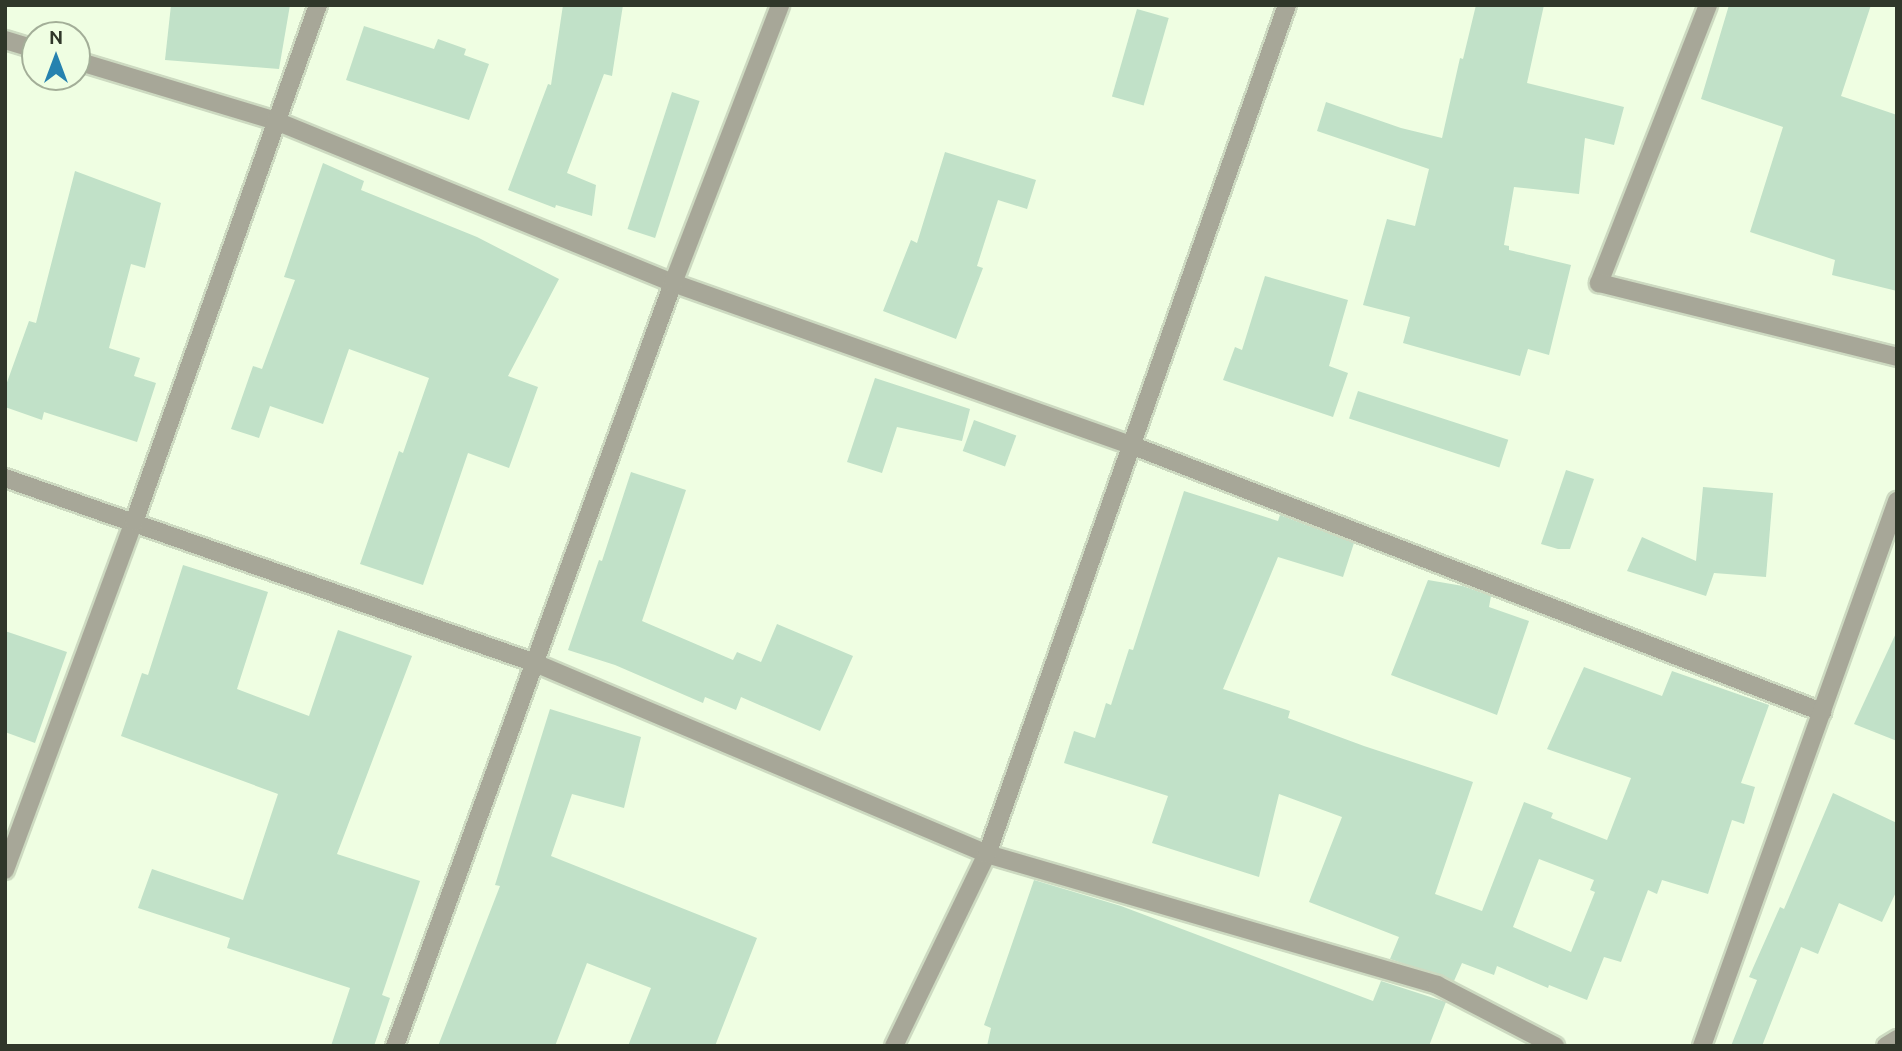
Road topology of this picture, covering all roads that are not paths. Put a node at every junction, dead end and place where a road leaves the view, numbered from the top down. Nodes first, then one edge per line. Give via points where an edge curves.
1 (318, 5) edge
2 (780, 5) edge
3 (1287, 5) edge
4 (1708, 5) edge
5 (91, 65) edge
6 (276, 121) junction
7 (673, 282) junction
8 (1897, 356) edge
9 (1131, 445) junction
10 (5, 478) edge
11 (1897, 501) edge
12 (134, 522) junction
13 (535, 663) junction
14 (1822, 712) junction
15 (987, 854) junction
16 (5, 870) edge
17 (1897, 1039) edge
18 (395, 1046) edge
19 (894, 1046) edge
20 (1555, 1046) edge
21 (1702, 1046) edge
22 (1886, 1046) edge

1 - 6 street
2 - 7 street
3 - 9 street
4 - 8 street via 1599,283
5 - 6 street
6 - 7 street
6 - 12 street
7 - 9 street
7 - 13 street
9 - 14 street
9 - 15 street
10 - 12 street
11 - 14 street
12 - 13 street
12 - 16 street
13 - 15 street
13 - 18 street
14 - 21 street
15 - 19 street
15 - 20 street via 1437,985
17 - 22 street

